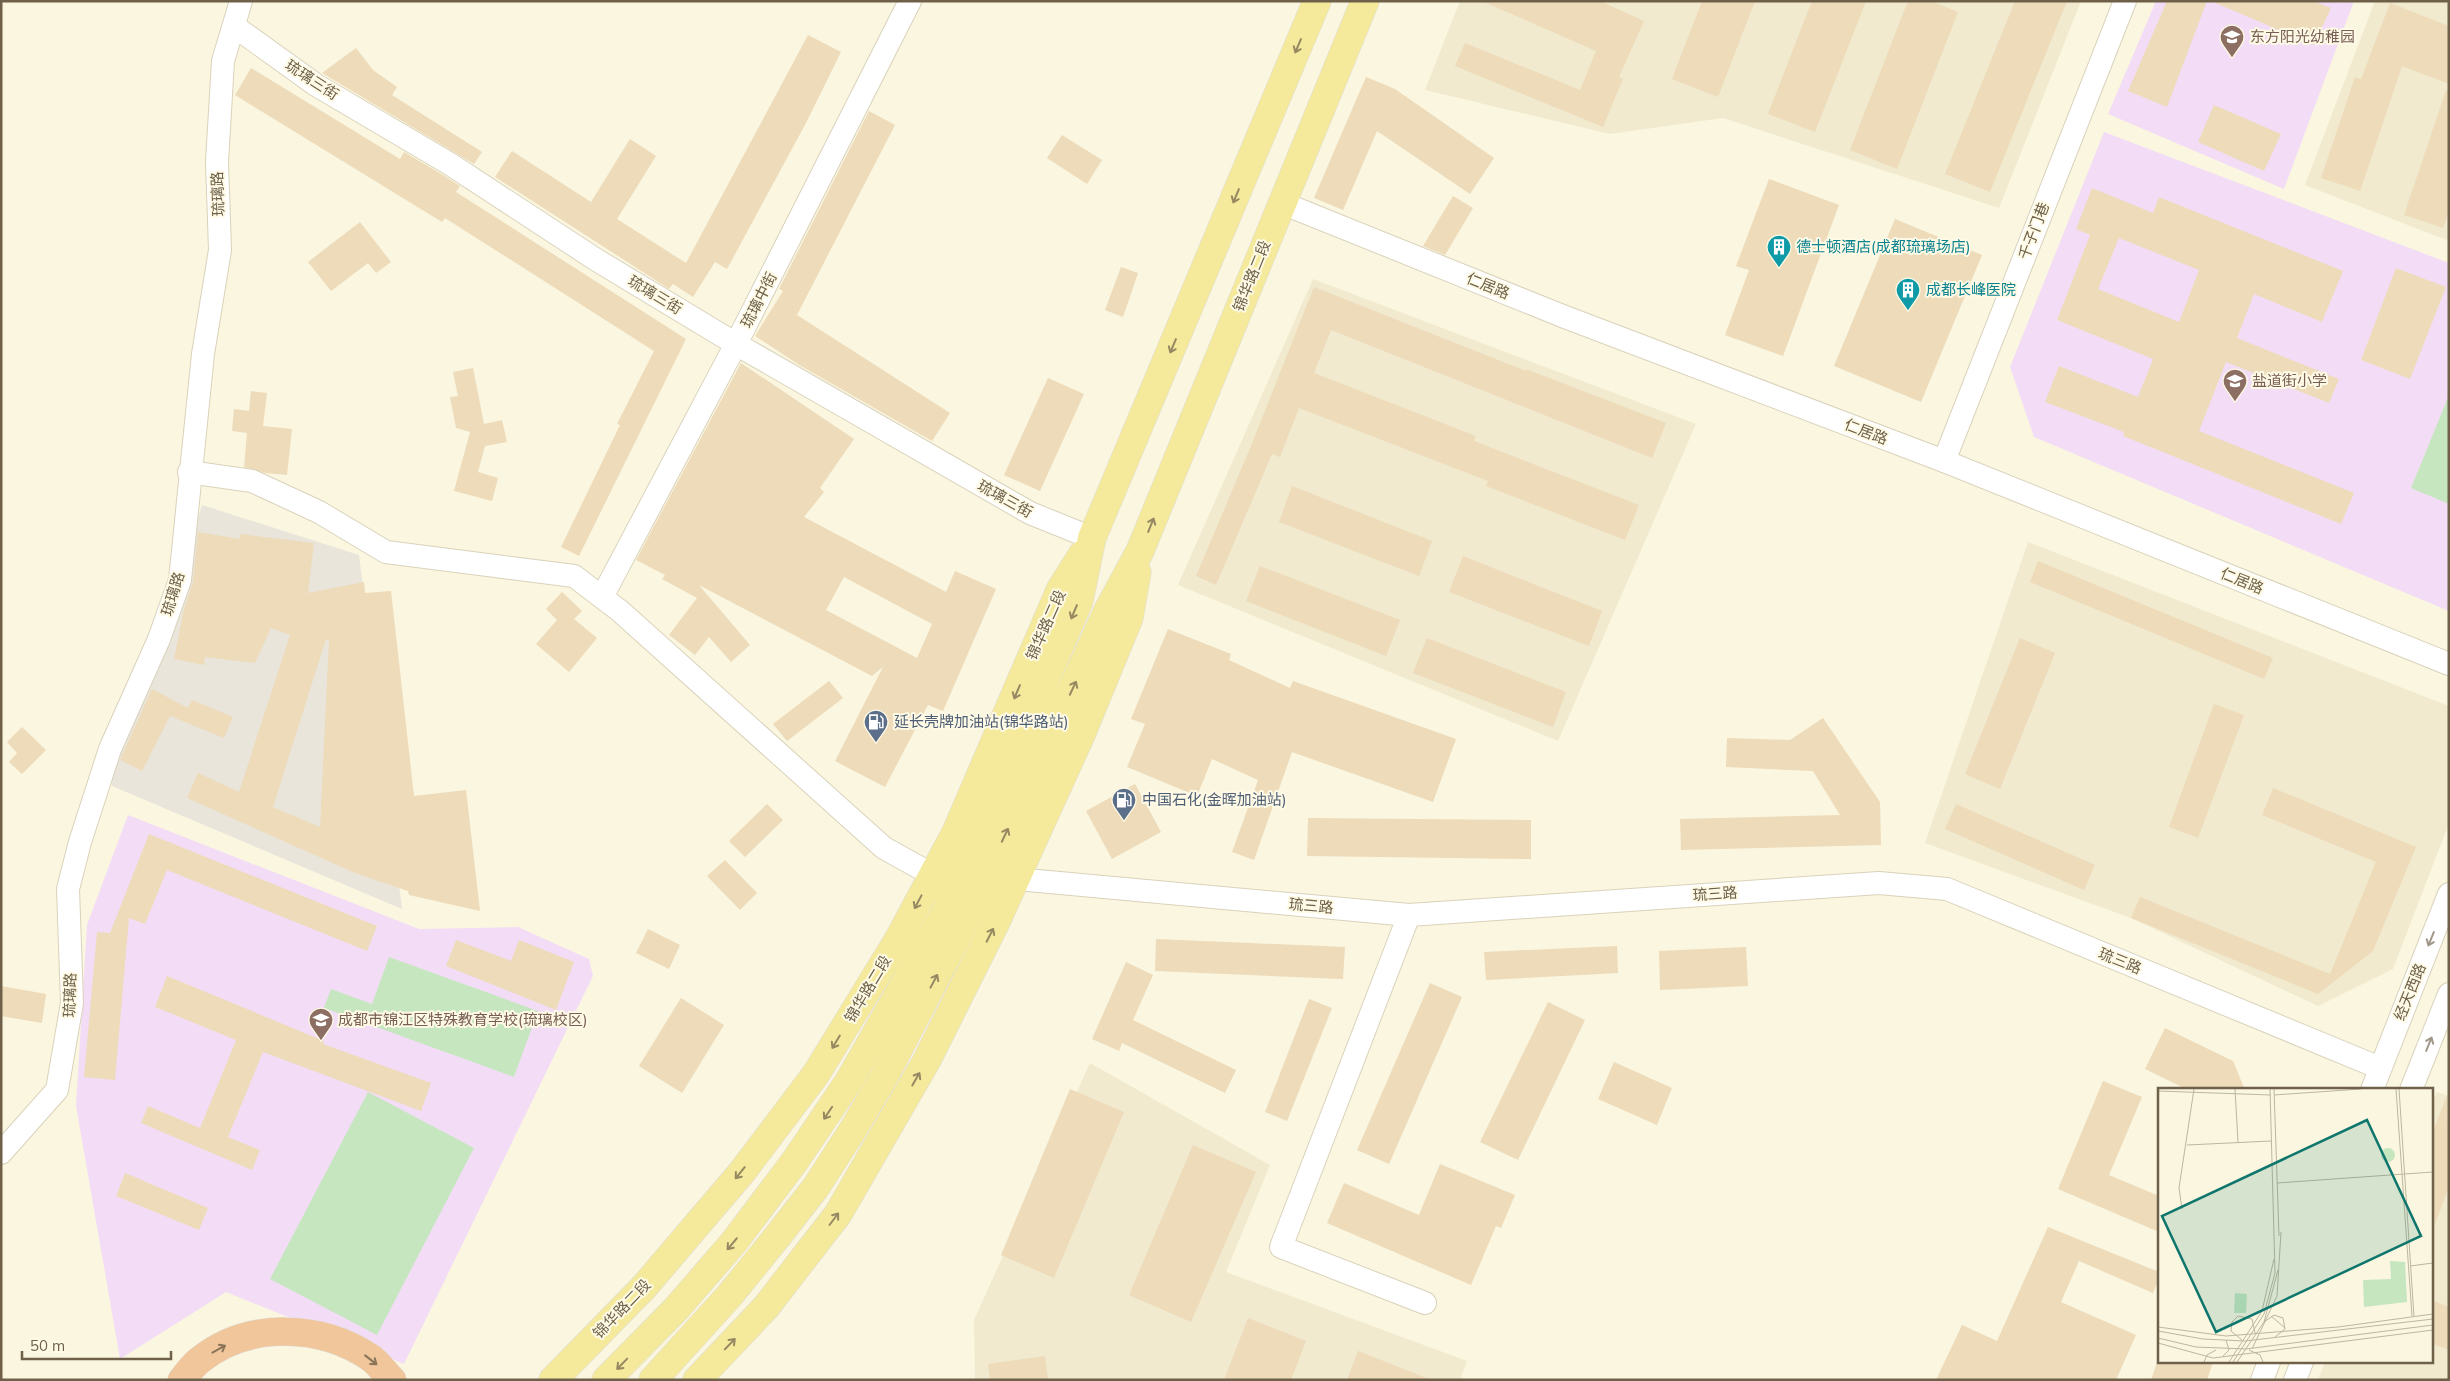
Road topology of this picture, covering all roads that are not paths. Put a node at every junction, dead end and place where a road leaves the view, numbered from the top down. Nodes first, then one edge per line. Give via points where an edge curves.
1 (241, 1) edge
2 (910, 1) edge
3 (1317, 1) edge
4 (1364, 1) edge
5 (2125, 1) edge
6 (234, 26) junction
7 (1282, 203) junction
8 (736, 344) junction
9 (1944, 461) junction
10 (189, 472) junction
11 (1092, 538) junction
12 (1140, 551) junction
13 (602, 597) junction
14 (2449, 664) edge
15 (933, 876) junction
16 (1016, 880) junction
17 (2449, 894) edge
18 (1409, 915) junction
19 (2449, 994) edge
20 (2380, 1068) junction
21 (2373, 1088) edge
22 (2412, 1088) edge
23 (1, 1153) edge
24 (1425, 1302) dead end
25 (2268, 1364) edge
26 (2301, 1364) edge
27 (182, 1380) edge
28 (392, 1380) edge
29 (553, 1380) edge
30 (606, 1380) edge
31 (653, 1380) edge
32 (697, 1380) edge
33 (2262, 1380) edge
34 (2295, 1380) edge

1 - 6 street, 琉璃路
2 - 8 street, 琉璃中街
3 -> 11 main road, 锦华路二段
4 - 7 main road, 锦华路二段
5 - 9 street, 千子门巷
6 - 8 street, 琉璃三街 via 316,85 450,164
6 - 10 street, 琉璃路 via 223,61 217,162 220,250
7 - 9 street, 仁居路 via 1574,321
12 -> 7 main road, 锦华路二段
8 - 11 street, 琉璃三街 via 1030,513
8 - 13 street, 琉璃中街
9 - 14 street, 仁居路
10 - 13 street via 252,481 319,512 386,552 574,576
10 - 23 street, 琉璃路 via 180,580 159,639 110,749 68,889 72,1003 57,1090
11 -> 15 main road, 锦华路二段 via 1060,590 956,832
11 -> 30 main road, 锦华路二段 via 1079,601 946,911 849,1082 734,1242 676,1309
12 - 16 main road, 锦华路二段 via 1129,618
31 -> 12 main road, 锦华路二段 via 730,1295 816,1187 854,1128 971,910 1107,612
13 - 15 street via 884,848
15 -> 29 main road, 锦华路二段 via 816,1074 742,1172 644,1287
16 - 18 street, 琉三路
32 -> 16 main road, 锦华路二段 via 766,1307 838,1214 927,1060
17 -> 20 street, 经天西路
18 - 20 street, 琉三路 via 1879,883 1946,889
18 - 24 street via 1281,1247
22 -> 19 street
20 - 21 street, 经天西路
25 - 33 street
26 - 34 street
27 -> 28 highway via 200,1360 227,1344 257,1334 291,1330 339,1341 371,1359

